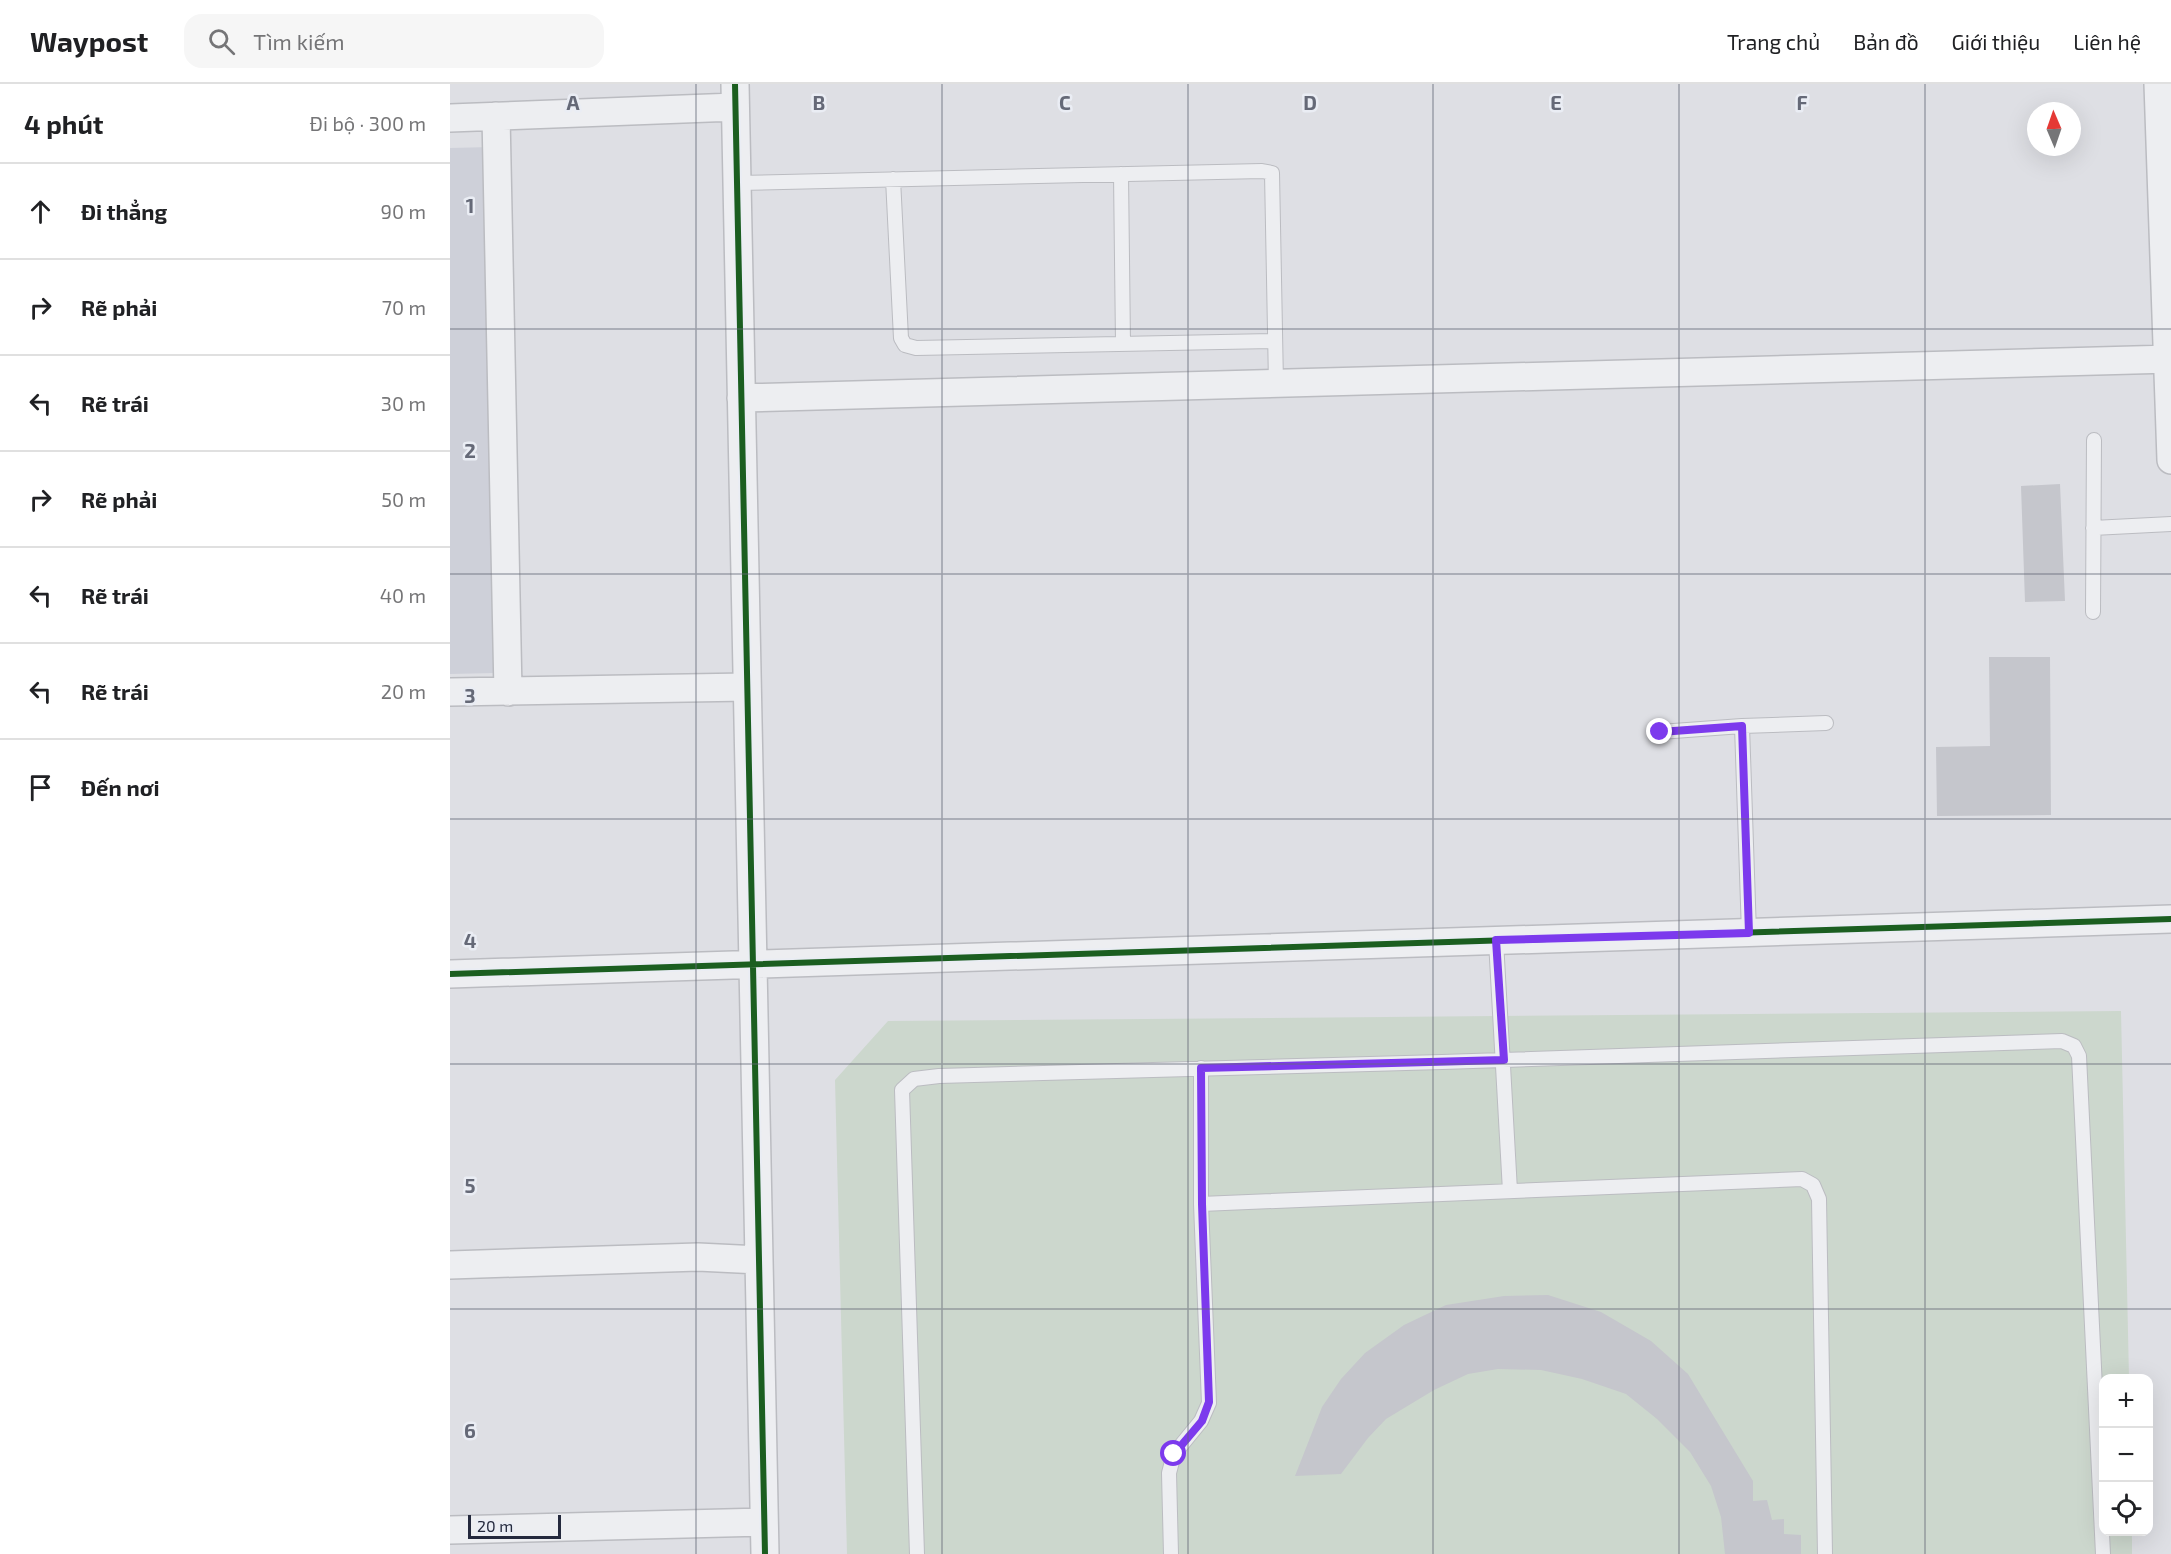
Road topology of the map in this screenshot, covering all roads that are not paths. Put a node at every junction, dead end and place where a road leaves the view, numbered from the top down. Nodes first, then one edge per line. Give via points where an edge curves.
1 (2158, 84) edge
2 (735, 96) edge
3 (496, 116) junction
4 (450, 118) edge
5 (1121, 174) junction
6 (893, 179) junction
7 (737, 183) junction
8 (1275, 341) junction
9 (1123, 344) junction
10 (2169, 359) edge
11 (1276, 384) junction
12 (741, 398) junction
13 (2094, 440) dead end
14 (2171, 460) edge
15 (2171, 524) edge
16 (2093, 528) junction
17 (2093, 612) dead end
18 (747, 687) junction
19 (450, 692) edge
20 (508, 692) junction
21 (1826, 723) dead end
22 (1742, 726) junction
23 (1660, 732) dead end
24 (2171, 920) edge
25 (1749, 933) junction
26 (1496, 940) junction
27 (753, 964) junction
28 (450, 974) edge
29 (1504, 1060) junction
30 (1201, 1068) junction
31 (1510, 1191) junction
32 (1202, 1204) junction
33 (759, 1260) junction
34 (450, 1265) edge
35 (764, 1522) junction
36 (450, 1530) edge
37 (765, 1554) edge
38 (917, 1554) edge
39 (1171, 1554) edge
40 (1825, 1554) edge
41 (2103, 1554) edge

1 - 10 street
2 - 3 street
2 - 7 street
3 - 4 street
3 - 20 street
5 - 6 lane
5 - 8 lane via 1272,173
5 - 9 lane
6 - 7 lane
6 - 9 lane via 901,338 905,345 916,348
7 - 12 street
8 - 9 lane
8 - 11 lane
10 - 11 street
10 - 14 street
11 - 12 street
12 - 18 street
13 - 16 lane
15 - 16 lane
16 - 17 lane
18 - 20 street
18 - 27 street
19 - 20 street
21 - 22 lane
22 - 23 lane
22 - 25 lane
24 - 25 street
25 - 26 street
26 - 27 street
26 - 29 lane
27 - 28 street
27 - 33 street
29 - 30 lane
29 - 31 lane
29 - 41 lane via 2062,1041 2074,1046 2079,1056
30 - 32 lane
30 - 38 lane via 939,1076 914,1079 902,1090
31 - 32 lane
31 - 40 lane via 1802,1179 1813,1185 1819,1199
32 - 39 lane via 1209,1402 1202,1421 1174,1454 1169,1473
33 - 34 street via 698,1257
33 - 35 street
35 - 36 street
35 - 37 street

